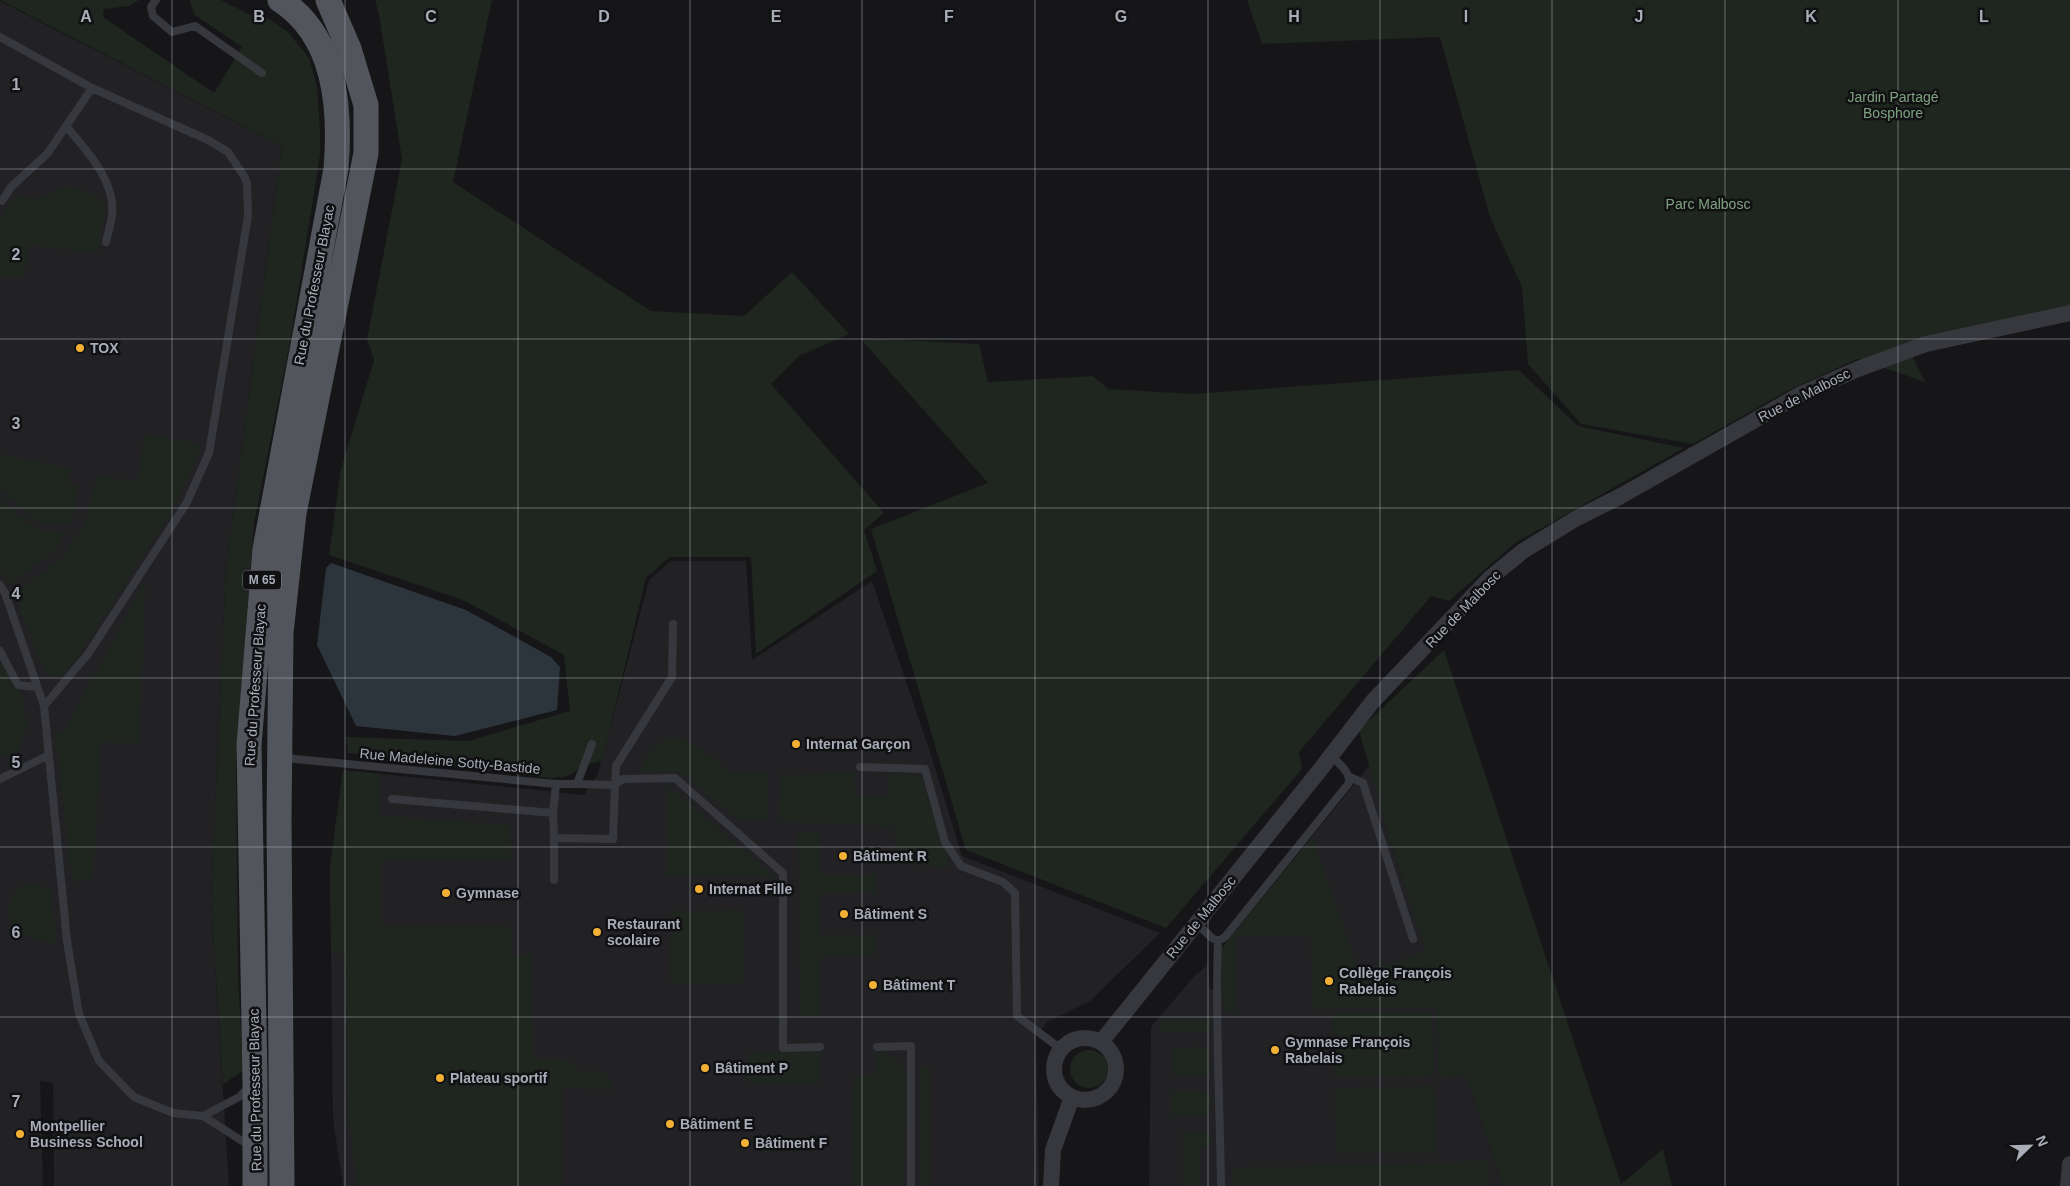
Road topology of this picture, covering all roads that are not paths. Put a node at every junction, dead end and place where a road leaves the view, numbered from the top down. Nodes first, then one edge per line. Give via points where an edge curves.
1 (156, 0) edge
2 (280, 0) edge
3 (328, 0) edge
4 (0, 37) edge
5 (262, 73) dead end
6 (92, 88) junction
7 (66, 126) junction
8 (2, 201) dead end
9 (106, 242) dead end
10 (2070, 313) edge
11 (0, 585) edge
12 (673, 624) dead end
13 (0, 651) edge
14 (37, 687) junction
15 (44, 706) junction
16 (592, 744) dead end
17 (49, 755) junction
18 (279, 755) junction
19 (1331, 756) junction
20 (860, 767) dead end
21 (1350, 777) junction
22 (0, 779) edge
23 (556, 784) junction
24 (577, 784) junction
25 (615, 785) junction
26 (392, 799) dead end
27 (553, 813) junction
28 (554, 838) junction
29 (554, 880) dead end
30 (1196, 923) junction
31 (1413, 939) dead end
32 (1218, 941) junction
33 (1101, 1042) junction
34 (820, 1047) dead end
35 (878, 1047) dead end
36 (1061, 1049) junction
37 (255, 1081) junction
38 (1072, 1097) junction
39 (203, 1116) junction
40 (255, 1150) junction
41 (2070, 1164) edge
42 (255, 1186) edge
43 (282, 1186) edge
44 (911, 1186) edge
45 (1051, 1186) edge
46 (1221, 1186) edge
47 (2068, 1186) edge

1 - 5 lane via 151,7 153,16 172,32 195,26
2 - 37 main road, Rue du Professeur Blayac / M 65 via 312,30 326,59 335,90 339,132 336,169 265,549 249,745
3 - 18 main road, Rue du Professeur Blayac / M 65 via 349,49 366,105 366,153 294,513 281,633
4 - 6 lane
6 - 7 lane
6 - 15 lane via 228,152 247,184 248,216 209,452 186,504 88,654
7 - 8 lane via 47,154 11,187
7 - 9 lane via 109,186 113,213
10 - 19 street, Rue de Malbosc via 1926,344 1858,369 1801,394 1577,518 1523,551 1490,578 1373,701
11 - 14 lane
12 - 25 lane via 672,677 616,766
13 - 14 lane via 18,685
14 - 15 lane
15 - 17 lane
16 - 24 lane
17 - 22 lane
17 - 39 lane via 67,941 79,1014 99,1060 134,1097 173,1113
18 - 23 lane, Rue Madeleine Sotty-Bastide
18 - 43 main road, Rue du Professeur Blayac / M 65
19 - 21 lane
19 - 30 street, Rue de Malbosc
20 - 36 lane via 925,769 945,842 961,866 1002,882 1014,893 1017,1016
21 - 31 lane via 1363,783
21 - 32 lane via 1349,783 1226,937
23 - 24 lane, Rue Madeleine Sotty-Bastide
23 - 27 lane
24 - 25 lane, Rue Madeleine Sotty-Bastide
25 - 28 lane via 613,839
25 - 34 lane, Rue Madeleine Sotty-Bastide via 623,779 675,778 783,873 783,1048
26 - 27 lane
27 - 28 lane
28 - 29 lane
30 - 32 lane
30 - 33 street, Rue de Malbosc
32 - 46 lane via 1216,989
33 - 36 street via 1079,1038
33 - 38 street via 1114,1057 1115,1079 1110,1089 1091,1100
35 - 44 lane via 911,1046
36 - 38 street via 1054,1072 1063,1091
37 - 39 lane via 239,1097
37 - 40 main road, Rue du Professeur Blayac / M 65
38 - 45 street via 1052,1150
39 - 40 lane
40 - 42 main road, Rue du Professeur Blayac / M 65
41 - 47 street

